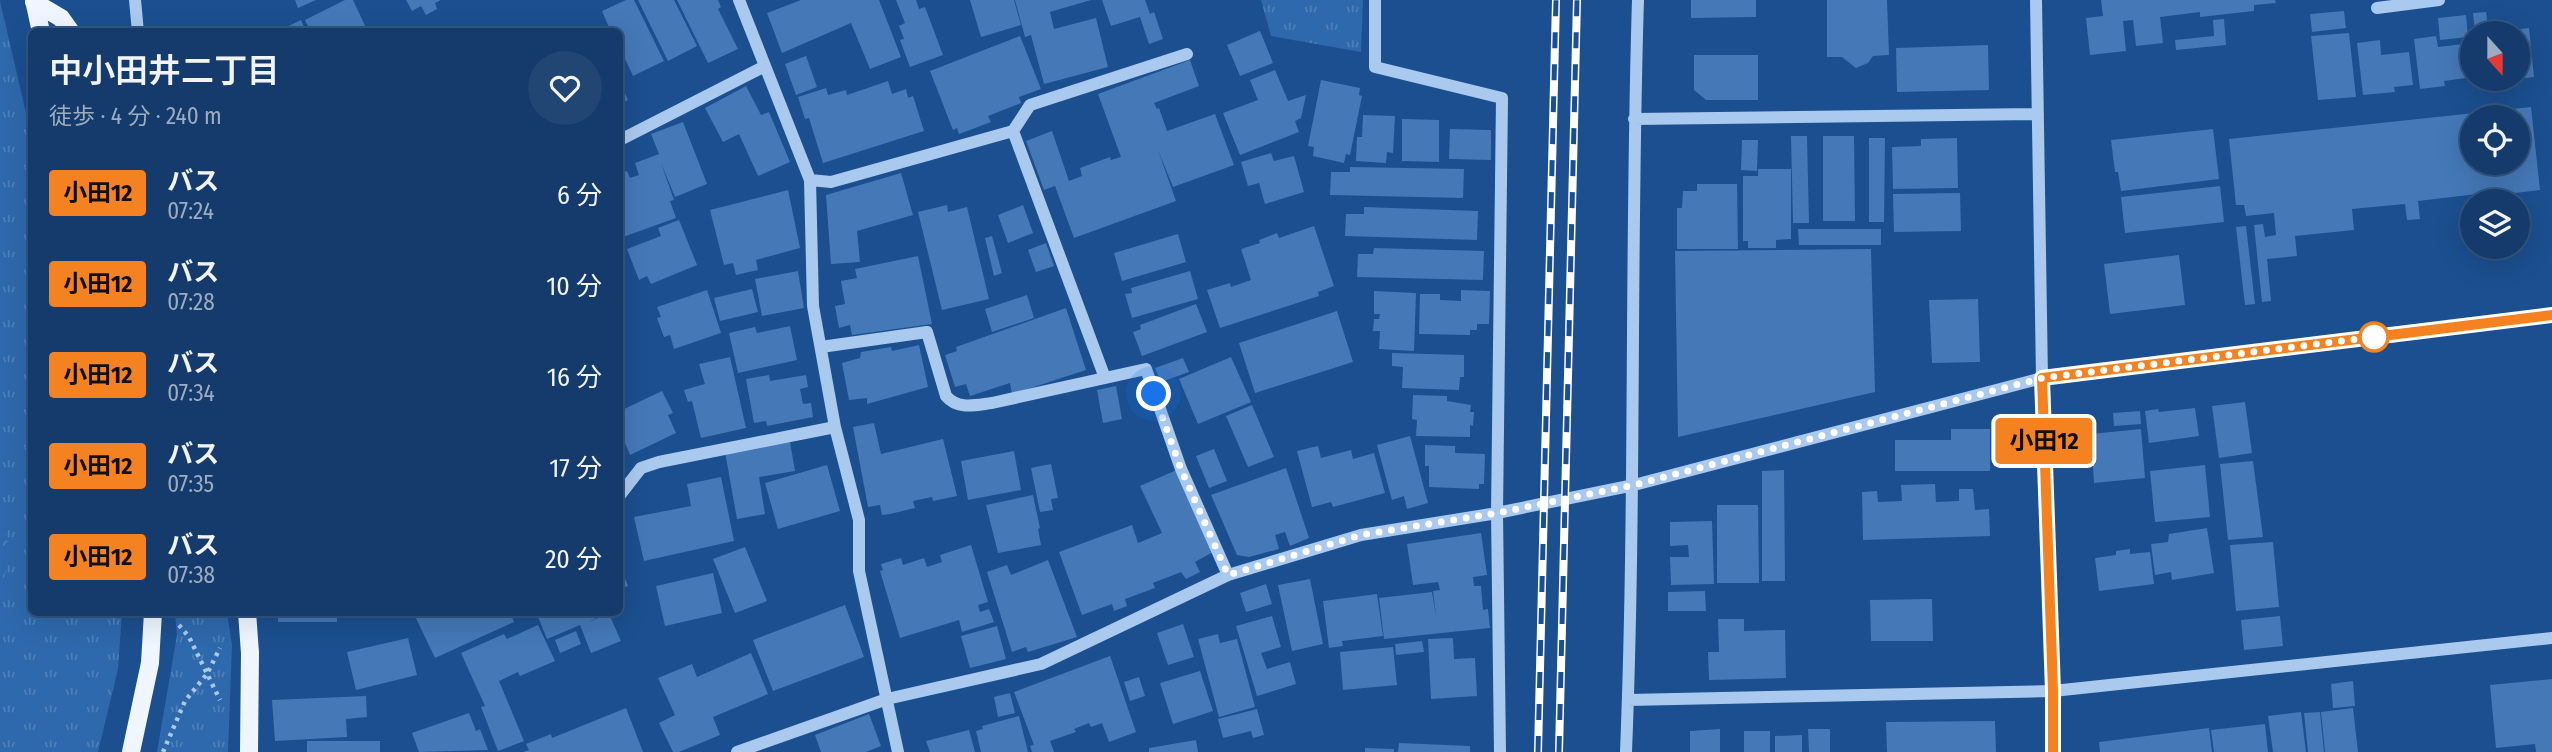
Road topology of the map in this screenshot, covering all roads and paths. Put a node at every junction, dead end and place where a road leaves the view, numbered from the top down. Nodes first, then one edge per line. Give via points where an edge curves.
1 (135, 0) edge
2 (739, 0) edge
3 (1375, 0) edge
4 (1638, 0) edge
5 (2036, 0) edge
6 (2440, 0) edge
7 (34, 1) edge
8 (2377, 8) dead end
9 (40, 28) edge
10 (68, 28) edge
11 (138, 28) edge
12 (1187, 54) dead end
13 (765, 66) junction
14 (2038, 114) junction
15 (1634, 119) junction
16 (1013, 131) junction
17 (623, 138) edge
18 (810, 180) junction
19 (2552, 315) edge
20 (821, 347) junction
21 (1105, 378) junction
22 (2042, 378) junction
23 (835, 427) junction
24 (1634, 485) junction
25 (623, 491) edge
26 (1497, 513) junction
27 (1228, 575) junction
28 (153, 616) edge
29 (245, 616) edge
30 (247, 616) edge
31 (173, 620) dead end
32 (2552, 638) edge
33 (207, 674) junction
34 (2053, 691) junction
35 (887, 699) junction
36 (1628, 700) junction
37 (222, 711) dead end
38 (131, 752) edge
39 (163, 752) edge
40 (249, 752) edge
41 (737, 752) edge
42 (898, 752) edge
43 (1500, 752) edge
44 (1626, 752) edge
45 (2053, 752) edge

1 - 11 street
2 - 13 street
3 - 26 street via 1375,67 1502,98
4 - 15 street
5 - 14 street
6 - 8 street
7 - 9 main road
7 - 10 main road
12 - 16 street via 1030,105
13 - 17 street
13 - 18 street
14 - 15 street
14 - 22 street
15 - 24 street
16 - 18 street via 831,182
16 - 21 street
18 - 20 street via 813,306
19 - 22 street
20 - 21 street via 927,331 946,396 952,403 967,406
20 - 23 street
21 - 27 street via 1146,369 1181,469
22 - 24 street
22 - 34 street
23 - 25 street via 659,462 641,468
23 - 35 street via 859,520 859,571
24 - 26 street
24 - 36 street
26 - 27 street via 1361,535
26 - 43 street
27 - 35 street via 1041,664
28 - 38 main road via 150,663
29 - 33 path via 223,642
30 - 40 main road
31 - 33 path via 183,628
32 - 34 street
33 - 37 path
33 - 39 path via 185,701
34 - 36 street
34 - 45 street
35 - 41 street
35 - 42 street
36 - 44 street

